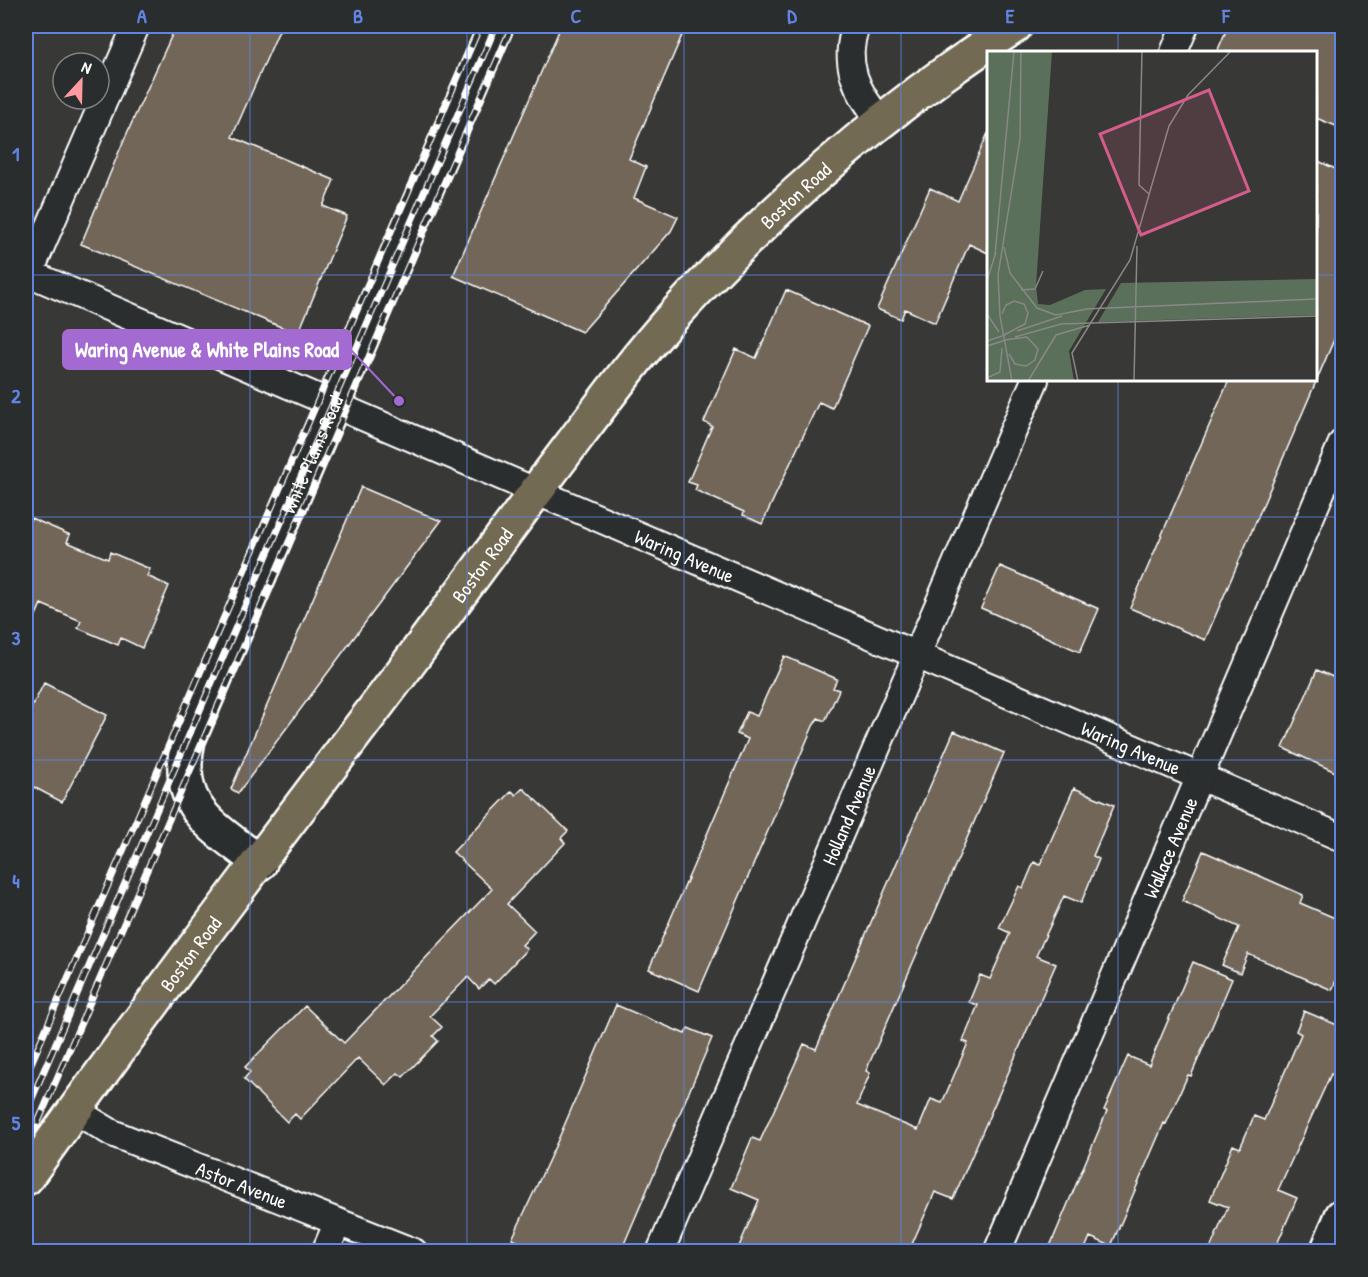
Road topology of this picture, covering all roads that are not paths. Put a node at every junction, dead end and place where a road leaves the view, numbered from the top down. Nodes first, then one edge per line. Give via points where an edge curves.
1 (136, 26) edge
2 (496, 26) edge
3 (856, 26) edge
4 (1015, 26) edge
5 (1185, 26) edge
6 (1174, 51) edge
7 (881, 122) junction
8 (27, 275) edge
9 (1035, 381) edge
10 (332, 404) junction
11 (1342, 443) edge
12 (536, 490) junction
13 (918, 654) junction
14 (1198, 776) junction
15 (1342, 838) edge
16 (260, 862) junction
17 (74, 1110) junction
18 (26, 1178) edge
19 (1342, 1216) edge
20 (338, 1222) junction
21 (325, 1251) edge
22 (414, 1251) edge
23 (660, 1251) edge
24 (997, 1251) edge
25 (1327, 1251) edge

1 - 8 street
2 - 10 main road, White Plains Road
3 - 7 street via 850,48 854,79
4 - 7 main road, Boston Road
5 - 6 street
7 - 12 main road, Boston Road via 774,214 676,313
8 - 10 street, Waring Avenue
9 - 13 street, Holland Avenue
10 - 12 street, Waring Avenue
10 - 16 main road, White Plains Road via 196,717 184,763 185,785 194,805
11 - 14 street, Wallace Avenue
12 - 13 street, Waring Avenue
12 - 16 main road, Boston Road
13 - 14 street, Waring Avenue
13 - 23 street, Holland Avenue
14 - 15 street, Waring Avenue
14 - 24 street, Wallace Avenue
16 - 17 main road, Boston Road
17 - 18 main road, Boston Road
17 - 20 street, Astor Avenue via 112,1133
19 - 25 main road
20 - 21 street
20 - 22 street, Astor Avenue

